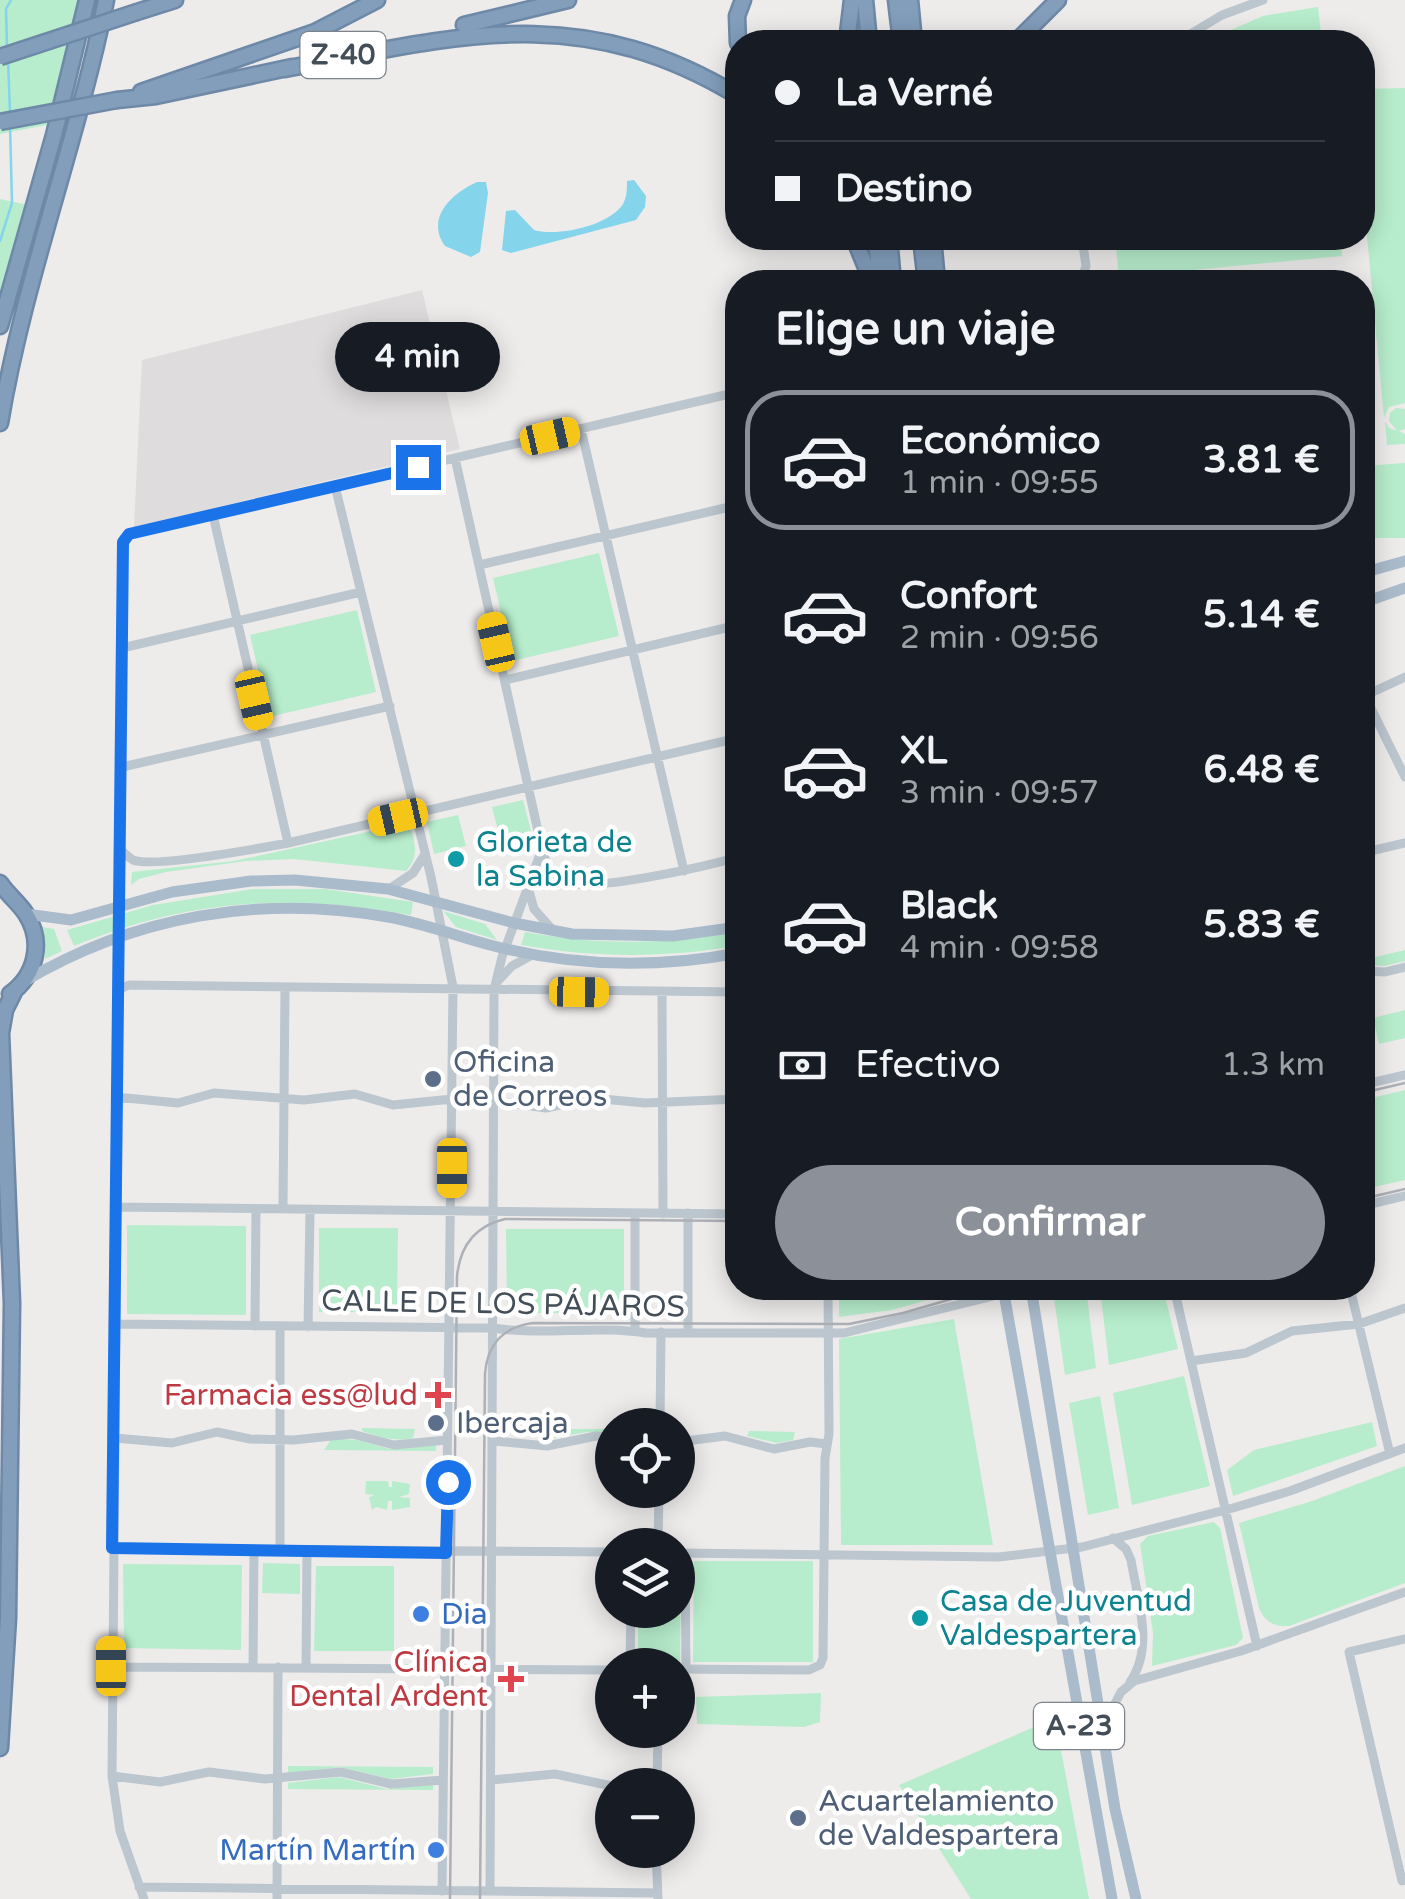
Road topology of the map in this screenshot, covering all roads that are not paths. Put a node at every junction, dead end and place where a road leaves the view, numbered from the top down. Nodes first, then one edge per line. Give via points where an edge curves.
1 (87, 0) edge
2 (106, 0) edge
3 (164, 0) edge
4 (176, 0) edge
5 (377, 0) edge
6 (568, 0) edge
7 (743, 0) edge
8 (852, 0) edge
9 (865, 0) edge
10 (896, 0) edge
11 (910, 0) edge
12 (1058, 0) edge
13 (1263, 0) edge
14 (137, 12) junction
15 (738, 30) edge
16 (848, 30) edge
17 (855, 30) edge
18 (868, 30) edge
19 (900, 30) edge
20 (913, 30) edge
21 (1028, 30) edge
22 (1197, 30) edge
23 (0, 57) edge
24 (285, 69) junction
25 (725, 88) edge
26 (116, 100) junction
27 (0, 122) edge
28 (0, 326) edge
29 (725, 395) edge
30 (0, 422) edge
31 (582, 428) junction
32 (455, 458) junction
33 (335, 486) junction
34 (725, 508) edge
35 (213, 515) junction
36 (606, 536) junction
37 (1405, 561) edge
38 (479, 565) junction
39 (1375, 569) edge
40 (1405, 588) edge
41 (361, 592) junction
42 (1375, 598) edge
43 (236, 622) junction
44 (725, 628) edge
45 (122, 648) junction
46 (634, 650) junction
47 (1405, 678) edge
48 (505, 680) junction
49 (1375, 689) edge
50 (390, 706) junction
51 (1375, 718) edge
52 (262, 736) junction
53 (725, 741) edge
54 (658, 756) junction
55 (122, 767) junction
56 (1405, 777) edge
57 (529, 786) junction
58 (415, 813) junction
59 (288, 843) junction
60 (1405, 843) edge
61 (542, 849) junction
62 (121, 850) junction
63 (1375, 850) edge
64 (425, 854) junction
65 (725, 860) edge
66 (684, 871) junction
67 (0, 883) edge
68 (529, 886) junction
69 (388, 889) junction
70 (5, 898) edge
71 (436, 899) junction
72 (26, 914) junction
73 (514, 923) junction
74 (725, 928) edge
75 (442, 930) junction
76 (557, 932) junction
77 (505, 948) junction
78 (534, 954) junction
79 (725, 955) edge
80 (1405, 966) edge
81 (1375, 972) edge
82 (19, 986) junction
83 (285, 987) junction
84 (495, 987) junction
85 (453, 988) junction
86 (118, 990) junction
87 (662, 992) junction
88 (725, 992) edge
89 (0, 998) edge
90 (1405, 1075) edge
91 (1375, 1082) edge
92 (116, 1097) junction
93 (284, 1099) junction
94 (452, 1099) junction
95 (725, 1100) edge
96 (494, 1101) junction
97 (662, 1103) junction
98 (1405, 1196) edge
99 (1375, 1203) edge
100 (115, 1208) junction
101 (256, 1209) junction
102 (283, 1209) junction
103 (310, 1212) junction
104 (452, 1212) junction
105 (493, 1212) junction
106 (688, 1213) junction
107 (635, 1214) junction
108 (662, 1214) junction
109 (725, 1214) edge
110 (828, 1300) edge
111 (967, 1300) edge
112 (1006, 1300) edge
113 (1031, 1300) edge
114 (1177, 1300) edge
115 (1353, 1300) edge
116 (1405, 1308) edge
117 (116, 1324) junction
118 (1358, 1324) junction
119 (254, 1326) junction
120 (280, 1326) junction
121 (308, 1327) junction
122 (449, 1328) junction
123 (493, 1328) junction
124 (635, 1331) junction
125 (660, 1332) junction
126 (688, 1332) junction
127 (827, 1334) junction
128 (1191, 1360) junction
129 (660, 1408) edge
130 (595, 1436) edge
131 (115, 1438) junction
132 (280, 1440) junction
133 (447, 1440) junction
134 (695, 1440) edge
135 (494, 1441) junction
136 (827, 1444) junction
137 (1405, 1448) edge
138 (1390, 1454) junction
139 (1224, 1510) junction
140 (1114, 1538) junction
141 (112, 1548) junction
142 (1072, 1549) junction
143 (254, 1550) junction
144 (280, 1550) junction
145 (306, 1551) junction
146 (492, 1552) junction
147 (595, 1552) edge
148 (446, 1553) junction
149 (1050, 1553) junction
150 (695, 1554) edge
151 (824, 1556) junction
152 (1405, 1592) edge
153 (1405, 1639) edge
154 (1257, 1646) junction
155 (111, 1666) junction
156 (253, 1667) junction
157 (278, 1667) junction
158 (306, 1667) junction
159 (446, 1668) junction
160 (490, 1668) junction
161 (695, 1669) edge
162 (595, 1670) edge
163 (1128, 1684) junction
164 (1102, 1729) junction
165 (0, 1748) edge
166 (112, 1776) junction
167 (278, 1778) junction
168 (444, 1780) junction
169 (491, 1780) junction
170 (595, 1782) edge
171 (656, 1868) edge
172 (1405, 1880) edge
173 (139, 1887) junction
174 (442, 1891) junction
175 (490, 1891) junction
176 (277, 1894) edge
177 (406, 1895) edge
178 (530, 1895) edge
179 (657, 1896) edge
180 (144, 1899) edge
181 (1112, 1899) edge
182 (1136, 1899) edge

1 - 28 highway
2 - 30 highway
3 - 14 highway
4 - 14 highway
5 - 26 highway via 315,32
6 - 24 highway, Z-40
7 - 15 highway
8 - 16 highway
8 - 17 highway
9 - 18 highway
10 - 19 highway
11 - 20 highway
12 - 21 highway
13 - 22 street
14 - 23 highway, bridge
24 - 25 highway via 484,30 559,29 636,45
24 - 26 highway, Z-40
26 - 27 highway, Z-40, bridge
29 - 31 street
31 - 32 street
31 - 36 street
32 - 33 street
32 - 38 street
33 - 35 street
33 - 41 street
34 - 36 street
35 - 43 street
35 - 45 street via 129,534 122,547
36 - 38 street
36 - 46 street
37 - 39 main road
38 - 48 street
40 - 42 main road
41 - 43 street
41 - 50 street
43 - 45 street
43 - 52 street
44 - 46 street
45 - 55 street
46 - 48 street
46 - 54 street
47 - 49 street
48 - 57 street
50 - 52 street
50 - 58 street
51 - 56 street
52 - 55 street
52 - 59 street
53 - 54 street
54 - 57 street
54 - 66 street
55 - 62 street
57 - 58 street
57 - 61 street
58 - 59 street
58 - 64 street
59 - 62 street via 150,861
60 - 63 street
61 - 66 street via 550,874 564,883
61 - 68 street
62 - 86 street, bridge
64 - 69 street via 413,874
64 - 71 street
65 - 66 street
67 - 70 highway
68 - 73 street
68 - 76 street via 538,916
69 - 71 main road
69 - 72 main road via 251,881 172,892 71,920
70 - 72 highway
71 - 73 main road
71 - 75 street
72 - 82 highway via 36,953
73 - 76 main road
73 - 77 street
74 - 76 main road via 642,937
75 - 77 main road
75 - 82 main road via 297,906 211,914 112,938
75 - 85 street
77 - 78 main road
77 - 84 street
78 - 79 main road via 615,965
78 - 84 street via 516,962
80 - 81 street
82 - 89 highway
82 - 165 highway via 2,1025 12,1303
83 - 85 street
83 - 86 street via 129,984
83 - 93 street
84 - 85 street
84 - 87 street
84 - 96 street
85 - 94 street
86 - 92 street
87 - 88 street
87 - 97 street
90 - 91 street
92 - 93 street via 178,1103 214,1093
92 - 100 street
93 - 94 street via 355,1094 393,1105
93 - 102 street
94 - 104 street
95 - 97 street
96 - 97 street via 546,1108 592,1098
96 - 105 street
97 - 108 street
98 - 99 street
100 - 101 street
100 - 117 street
101 - 102 street
101 - 119 street
102 - 103 street
103 - 104 street
103 - 121 street
104 - 105 street
104 - 122 street
105 - 107 street
105 - 123 street
106 - 108 street
106 - 109 street
106 - 126 street
107 - 108 street
107 - 124 street
110 - 127 street
111 - 127 street, CALLE DE LOS PÁJAROS
112 - 149 main road, A-23
113 - 142 main road
114 - 128 street
115 - 118 street
116 - 118 street
117 - 119 street, CALLE DE LOS PÁJAROS
117 - 131 street
118 - 128 street via 1292,1331 1246,1354
118 - 138 street
119 - 120 street, CALLE DE LOS PÁJAROS
120 - 121 street, CALLE DE LOS PÁJAROS
120 - 132 street
121 - 122 street, CALLE DE LOS PÁJAROS
122 - 123 street, CALLE DE LOS PÁJAROS
122 - 133 street
123 - 124 street, CALLE DE LOS PÁJAROS
123 - 135 street
124 - 125 street, CALLE DE LOS PÁJAROS
125 - 126 street, CALLE DE LOS PÁJAROS
125 - 129 street
126 - 127 street, CALLE DE LOS PÁJAROS
127 - 136 street
128 - 139 street
130 - 135 street via 547,1446
131 - 132 street via 172,1443 217,1432
131 - 141 street
132 - 133 street via 338,1434 394,1445
132 - 144 street
133 - 148 street
134 - 136 street via 725,1436 774,1448
135 - 146 street
136 - 151 street
137 - 138 street
138 - 139 street
139 - 140 street
139 - 154 street
140 - 142 street
140 - 163 street via 1131,1560 1143,1633 1139,1667
141 - 143 street
141 - 155 street
142 - 149 street
142 - 164 main road
143 - 144 street
143 - 156 street
144 - 145 street
145 - 148 street
145 - 158 street
146 - 147 street
146 - 148 street
146 - 160 street
148 - 159 street
149 - 151 street
149 - 181 main road, A-23
150 - 151 street
151 - 161 street via 820,1665
152 - 154 street
153 - 172 street via 1349,1652
154 - 163 street
155 - 156 street
155 - 166 street
156 - 157 street
157 - 158 street
157 - 167 street
158 - 159 street
159 - 160 street
159 - 168 street
160 - 162 street
160 - 169 street
163 - 164 street
164 - 182 main road
166 - 167 street via 168,1782 220,1771
166 - 173 street via 120,1831
167 - 168 street via 341,1772 391,1784
167 - 176 street
168 - 174 street
169 - 170 street via 555,1774
169 - 175 street
171 - 179 street
173 - 176 street
173 - 180 street
174 - 175 street
174 - 177 street
175 - 178 street
176 - 177 street
178 - 179 street

